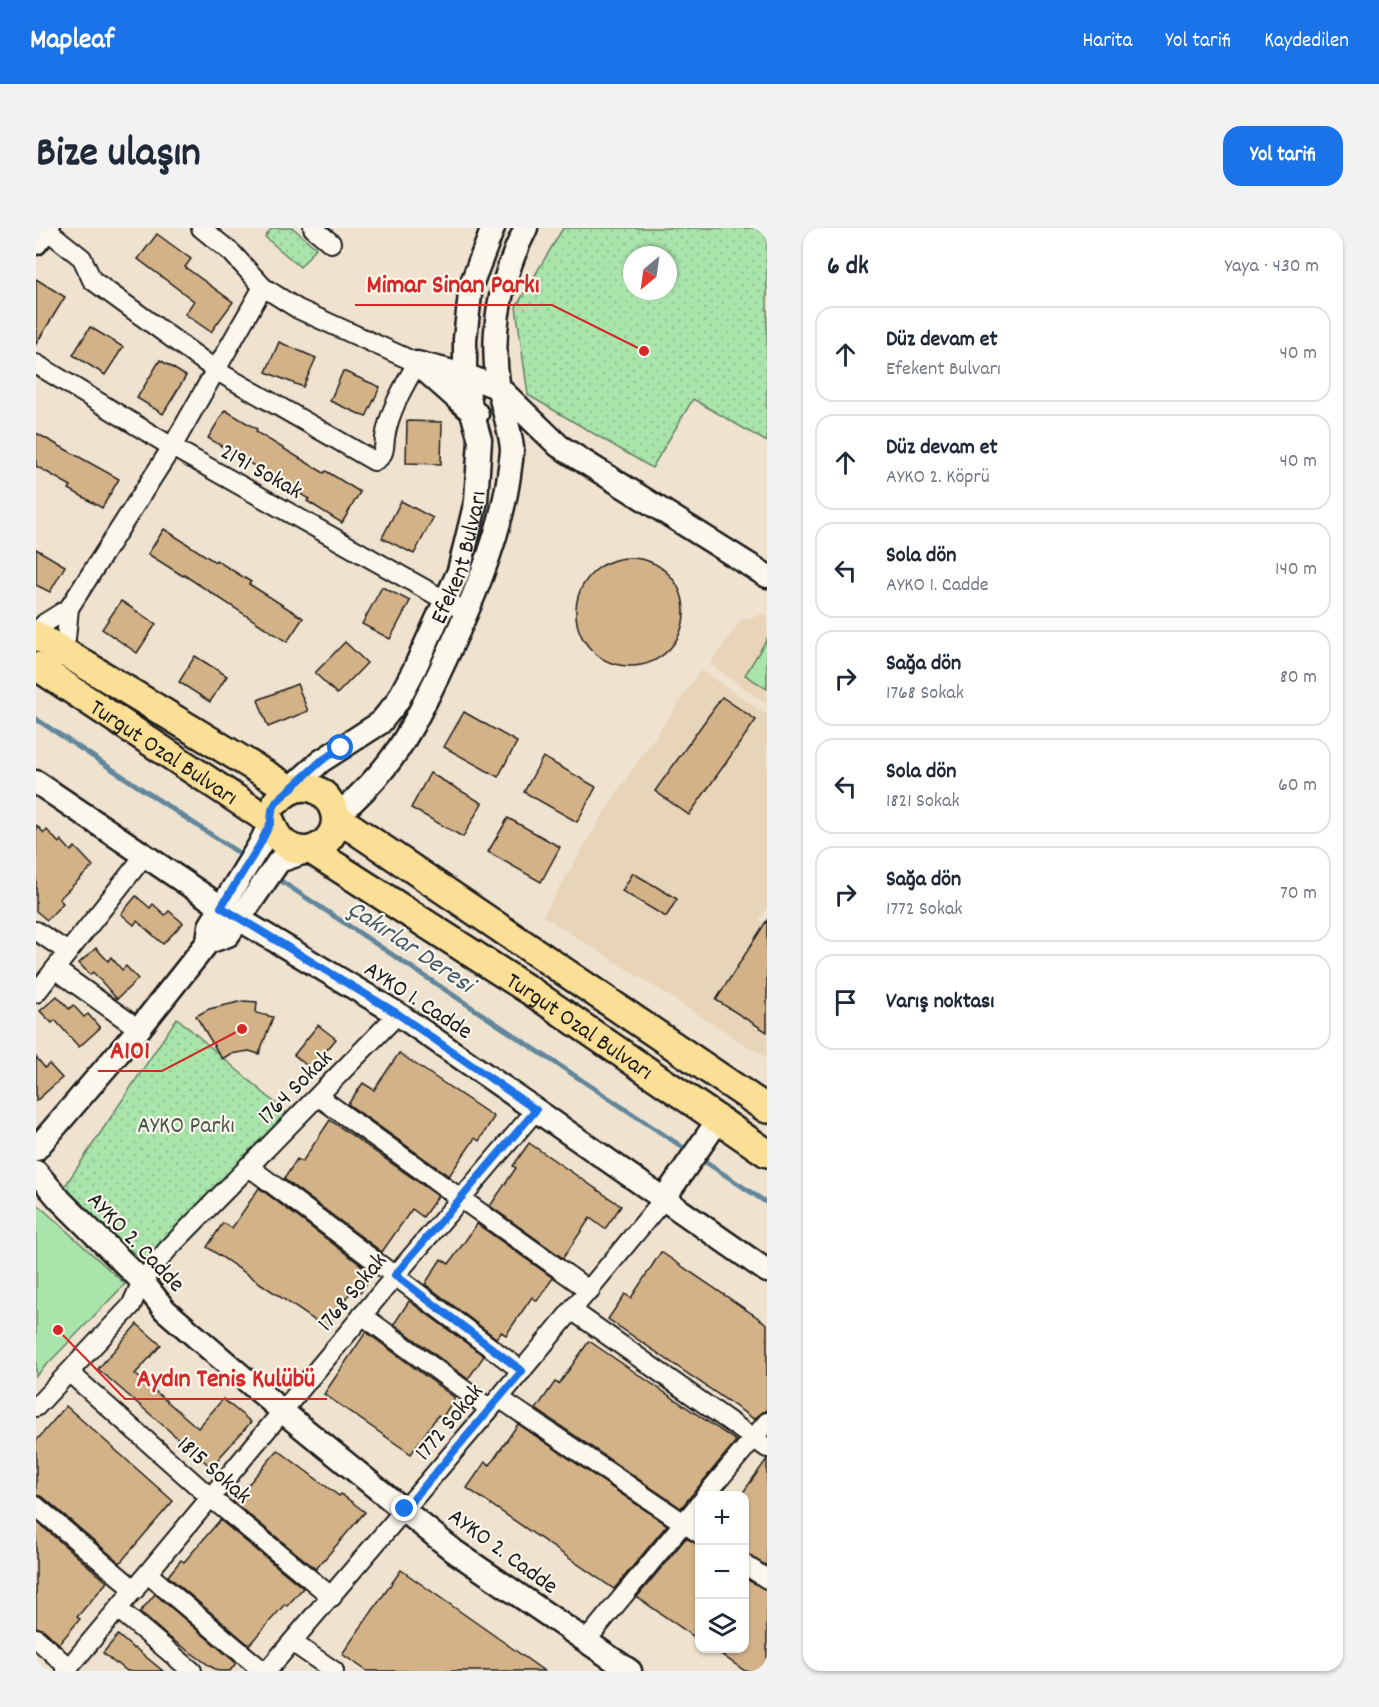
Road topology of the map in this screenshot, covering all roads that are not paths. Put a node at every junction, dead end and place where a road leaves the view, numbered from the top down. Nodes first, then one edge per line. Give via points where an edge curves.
1 (201, 228) edge
2 (313, 228) edge
3 (493, 228) edge
4 (526, 228) edge
5 (44, 234) edge
6 (331, 243) dead end
7 (263, 287) junction
8 (417, 363) junction
9 (36, 364) edge
10 (217, 371) junction
11 (465, 375) junction
12 (499, 388) junction
13 (471, 412) junction
14 (507, 428) junction
15 (559, 446) junction
16 (172, 447) junction
17 (767, 576) edge
18 (446, 601) junction
19 (69, 608) junction
20 (466, 612) junction
21 (36, 633) edge
22 (61, 649) junction
23 (42, 671) edge
24 (36, 782) edge
25 (290, 789) junction
26 (336, 817) junction
27 (271, 822) junction
28 (311, 850) junction
29 (144, 856) junction
30 (230, 913) junction
31 (36, 931) edge
32 (68, 952) junction
33 (55, 969) junction
34 (38, 987) edge
35 (398, 1014) junction
36 (138, 1029) junction
37 (319, 1097) junction
38 (767, 1109) edge
39 (536, 1110) junction
40 (719, 1119) junction
41 (36, 1149) edge
42 (767, 1153) edge
43 (248, 1166) junction
44 (36, 1172) edge
45 (462, 1198) junction
46 (663, 1200) junction
47 (767, 1271) edge
48 (395, 1275) junction
49 (142, 1281) junction
50 (590, 1291) junction
51 (573, 1311) junction
52 (362, 1315) junction
53 (522, 1371) junction
54 (70, 1373) junction
55 (495, 1404) junction
56 (36, 1407) edge
57 (282, 1411) junction
58 (767, 1422) edge
59 (760, 1443) edge
60 (710, 1491) edge
61 (211, 1498) junction
62 (36, 1506) edge
63 (695, 1508) edge
64 (405, 1509) junction
65 (683, 1523) junction
66 (695, 1531) edge
67 (749, 1567) edge
68 (148, 1575) junction
69 (767, 1579) edge
70 (135, 1590) junction
71 (332, 1597) junction
72 (118, 1609) junction
73 (36, 1638) edge
74 (292, 1642) junction
75 (585, 1642) junction
76 (68, 1669) edge
77 (192, 1671) edge
78 (265, 1671) edge
79 (334, 1671) edge
80 (630, 1671) edge

1 - 7 street via 232,253
2 - 6 street
3 - 11 street, Efekent Bulvarı via 471,285
4 - 12 street via 502,285 495,358
5 - 10 street via 82,258 92,280
7 - 8 street via 298,309
7 - 10 street
8 - 10 street via 391,416 385,451 374,461
8 - 11 street
8 - 13 street
9 - 16 street, 2191 Sokak
10 - 16 street
11 - 12 street
11 - 13 street, Efekent Bulvarı
12 - 14 street
12 - 15 street
13 - 14 street
13 - 18 street, Efekent Bulvarı via 480,440 476,501 459,571
14 - 15 street
14 - 20 street via 512,448 506,496
15 - 17 street
16 - 18 street, 2191 Sokak
16 - 19 street
18 - 20 street, 2191 Sokak
18 - 25 street, Efekent Bulvarı via 397,702 380,723 321,761
19 - 21 street
19 - 22 street
20 - 26 street via 425,701 393,756 375,780
21 - 22 main road, Turgut Ozal Bulvarı
22 - 23 street
22 - 25 main road, Turgut Ozal Bulvarı
23 - 27 main road, Turgut Ozal Bulvarı
24 - 29 street, AYKO 1. Cadde
25 - 26 main road, Turgut Ozal Bulvarı via 303,787 322,792
25 - 27 main road, Efekent Bulvarı via 277,801
26 - 28 main road via 335,827 324,844
26 - 38 main road, Turgut Ozal Bulvarı
27 - 28 main road, Turgut Ozal Bulvarı via 286,846
27 - 30 street via 243,874
28 - 30 street via 279,861 266,882
28 - 40 main road, Turgut Ozal Bulvarı via 532,992
29 - 30 street, AYKO 1. Cadde
29 - 32 street
30 - 35 street, AYKO 1. Cadde
30 - 36 street via 228,934 208,942
31 - 32 street
32 - 33 street
33 - 34 street
33 - 36 street
35 - 37 street, 1764 Sokak
35 - 39 street, AYKO 1. Cadde
36 - 41 street
37 - 43 street, 1764 Sokak
37 - 45 street
39 - 45 street, 1768 Sokak
39 - 46 street, AYKO 1. Cadde
40 - 42 main road, Turgut Ozal Bulvarı
40 - 46 street
43 - 48 street
43 - 49 street, 1764 Sokak
44 - 49 street, AYKO 2. Cadde
45 - 48 street, 1768 Sokak
45 - 50 street
46 - 47 street, AYKO 1. Cadde
46 - 50 street, 1772 Sokak
48 - 52 street, 1768 Sokak
48 - 53 street
49 - 54 street, 1764 Sokak via 131,1306
49 - 57 street, AYKO 2. Cadde via 165,1310
50 - 51 street, 1772 Sokak
51 - 53 street, 1772 Sokak
51 - 59 street
52 - 55 street
52 - 57 street, 1768 Sokak
53 - 55 street, 1772 Sokak
54 - 56 street, 1764 Sokak
54 - 61 street, 1815 Sokak
55 - 64 street, 1772 Sokak
55 - 65 street
57 - 61 street, 1768 Sokak
57 - 64 street, AYKO 2. Cadde
58 - 59 street
59 - 60 street
61 - 68 street, 1768 Sokak
61 - 71 street, 1815 Sokak
62 - 70 street
63 - 65 street
64 - 71 street, 1772 Sokak
64 - 75 street, AYKO 2. Cadde via 454,1551
65 - 66 street
65 - 75 street
67 - 69 street
68 - 70 street, 1768 Sokak
68 - 78 street
70 - 72 street, 1768 Sokak
71 - 74 street, 1772 Sokak
72 - 76 street, 1768 Sokak
72 - 77 street
73 - 76 street
74 - 78 street, 1772 Sokak
74 - 79 street
75 - 80 street, AYKO 2. Cadde

